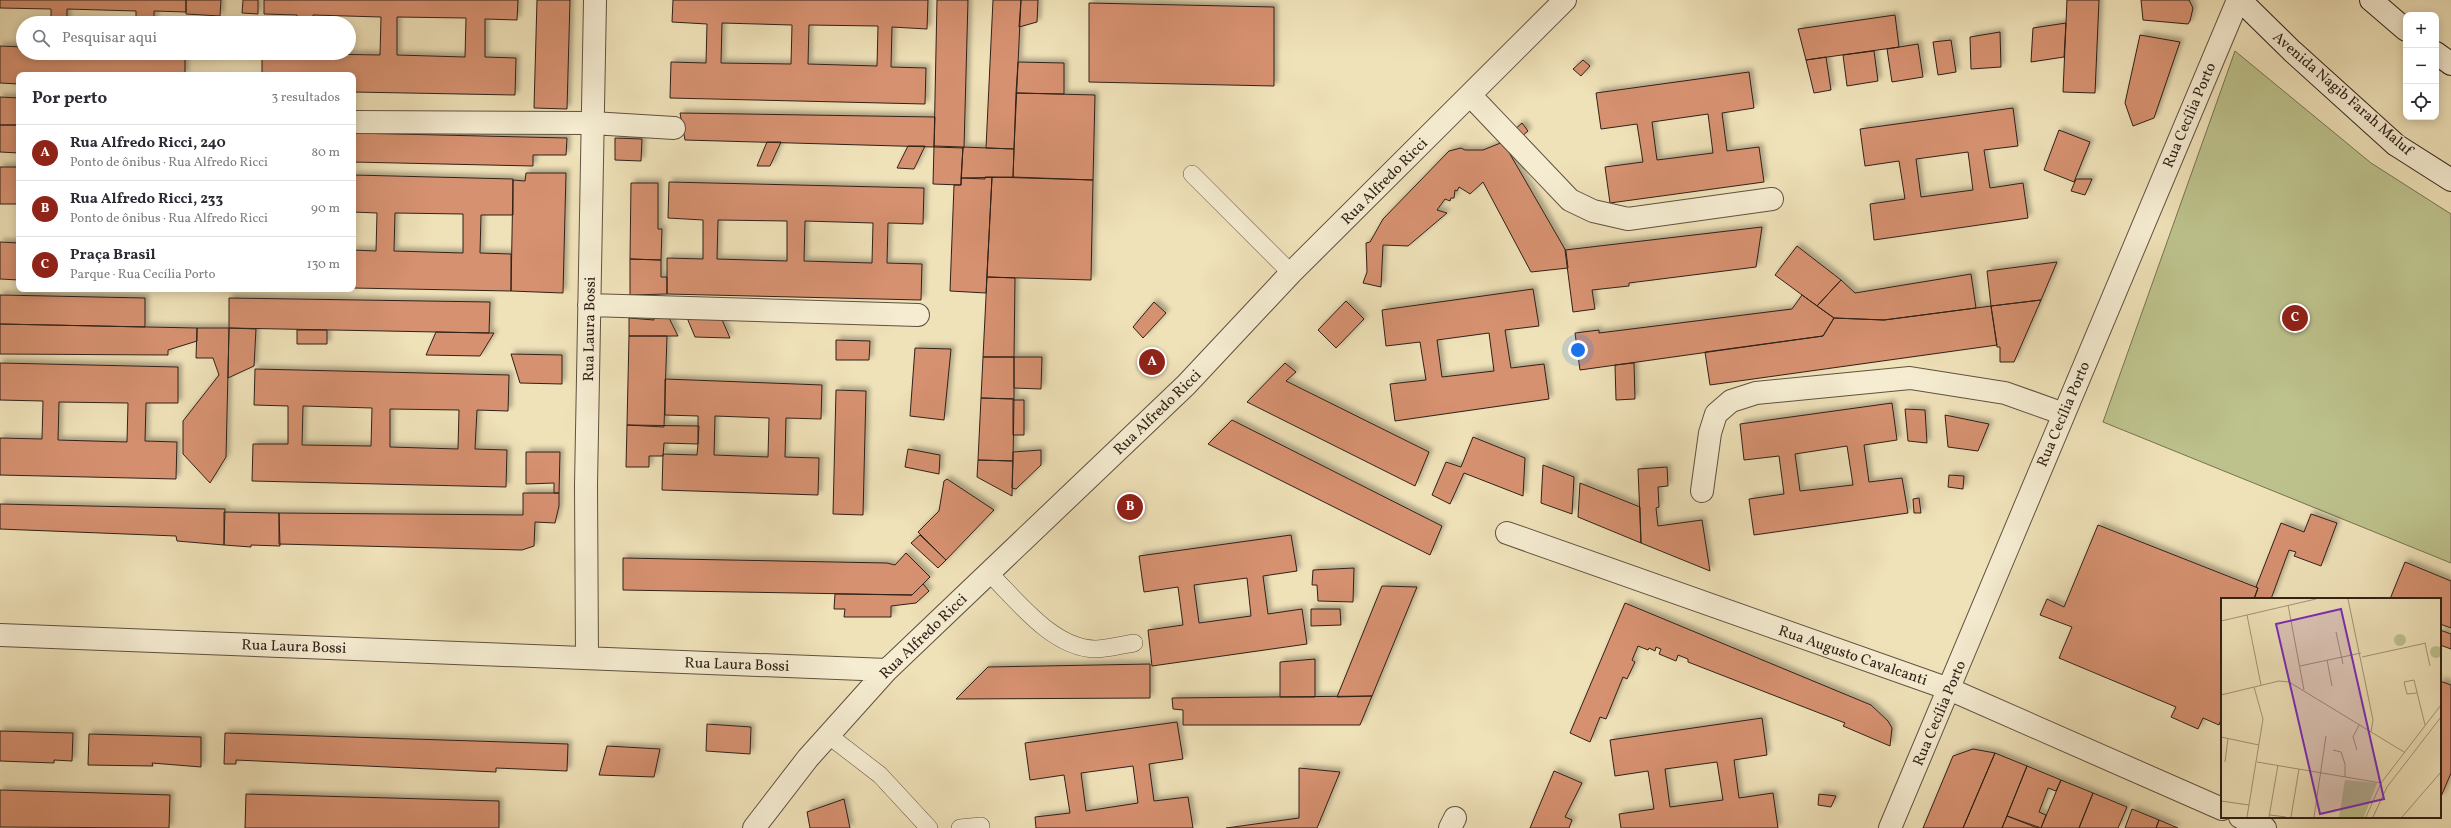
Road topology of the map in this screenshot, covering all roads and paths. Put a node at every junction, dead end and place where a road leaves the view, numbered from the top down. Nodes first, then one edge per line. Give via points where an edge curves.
1 (595, 0) edge
2 (1565, 0) edge
3 (2239, 0) edge
4 (2371, 0) edge
5 (2403, 27) edge
6 (2439, 55) edge
7 (2451, 64) edge
8 (1470, 95) junction
9 (356, 122) edge
10 (592, 123) junction
11 (674, 128) dead end
12 (1192, 174) dead end
13 (2451, 180) edge
14 (1772, 199) dead end
15 (1291, 274) junction
16 (590, 305) junction
17 (918, 315) dead end
18 (2064, 414) junction
19 (1702, 491) dead end
20 (1507, 533) dead end
21 (988, 572) junction
22 (0, 635) edge
23 (1134, 643) dead end
24 (587, 658) junction
25 (887, 670) junction
26 (1949, 689) junction
27 (828, 735) junction
28 (2221, 809) edge
29 (2242, 818) edge
30 (981, 826) dead end
31 (754, 828) edge
32 (929, 828) edge
33 (960, 828) edge
34 (1890, 828) edge
35 (2265, 828) edge

1 - 10 street, Rua Laura Bossi
2 - 8 street, Rua Alfredo Ricci
3 - 13 street, Avenida Nagib Farah Maluf via 2396,145
3 - 18 street, Rua Cecília Porto
4 - 5 street
6 - 7 street
8 - 14 street via 1570,200 1593,211 1628,219
8 - 15 street, Rua Alfredo Ricci
9 - 10 street
10 - 11 street
10 - 16 street, Rua Laura Bossi
12 - 15 lane
15 - 21 street, Rua Alfredo Ricci via 1186,385
16 - 17 street
16 - 24 street, Rua Laura Bossi via 586,485
18 - 19 street via 2005,393 1910,378 1756,393 1730,401 1716,414 1710,433
18 - 26 street, Rua Cecília Porto
20 - 26 street, Rua Augusto Cavalcanti
21 - 23 lane via 1050,633 1071,645 1095,649
21 - 25 street, Rua Alfredo Ricci
22 - 24 street, Rua Laura Bossi
24 - 25 street, Rua Laura Bossi
25 - 27 street, Rua Alfredo Ricci
26 - 28 street, Rua Augusto Cavalcanti
26 - 34 street, Rua Cecília Porto
27 - 31 street, Rua Alfredo Ricci
27 - 32 lane via 880,774
29 - 35 street
30 - 33 lane

